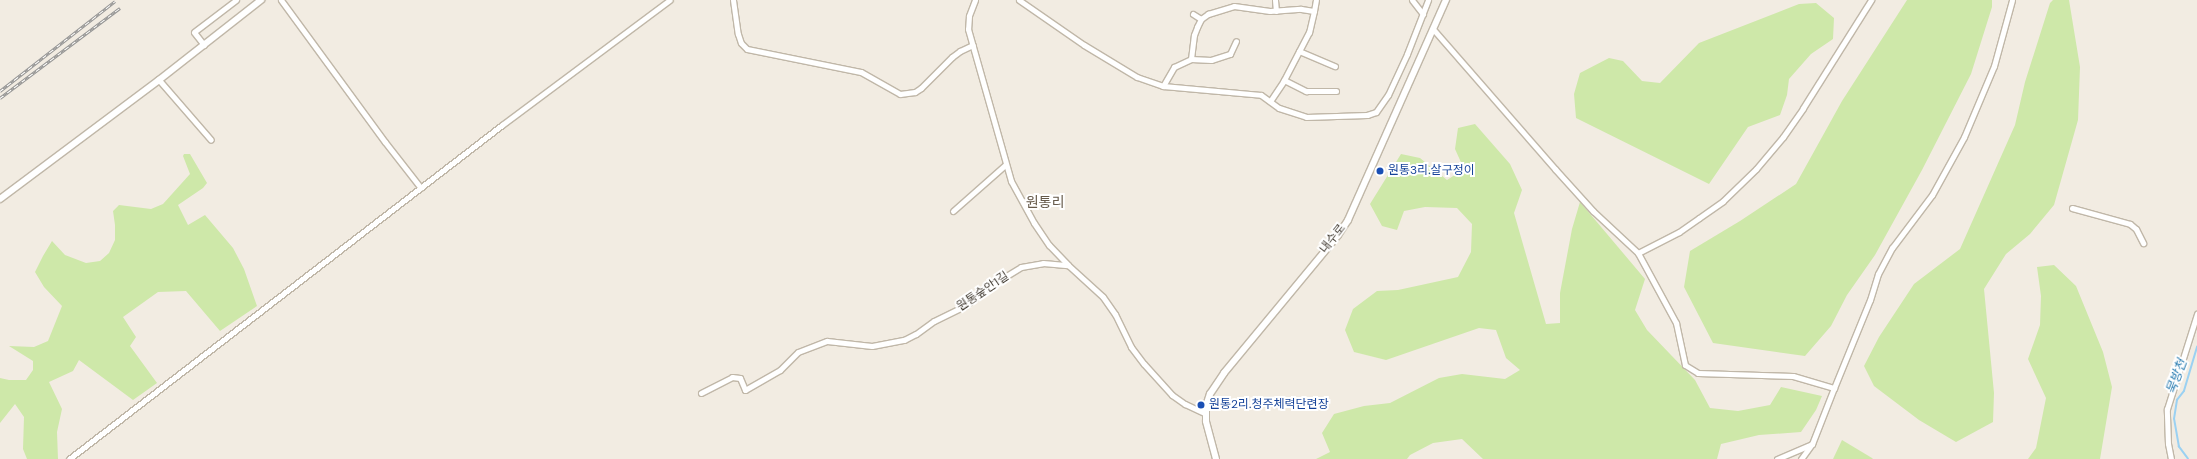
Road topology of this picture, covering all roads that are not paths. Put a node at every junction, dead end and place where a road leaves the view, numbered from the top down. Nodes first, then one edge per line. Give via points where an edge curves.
1 (236, 0) edge
2 (261, 0) edge
3 (281, 0) edge
4 (670, 0) edge
5 (733, 0) edge
6 (975, 0) edge
7 (1019, 0) edge
8 (1275, 0) edge
9 (1316, 0) edge
10 (1412, 0) edge
11 (1428, 0) edge
12 (1446, 0) edge
13 (1871, 0) edge
14 (2012, 0) edge
15 (1276, 11) junction
16 (1314, 11) junction
17 (1193, 14) dead end
18 (1423, 14) junction
19 (1201, 19) junction
20 (1433, 29) junction
21 (1236, 41) dead end
22 (204, 45) junction
23 (974, 45) junction
24 (1299, 51) junction
25 (1191, 59) junction
26 (1335, 66) dead end
27 (159, 80) junction
28 (1284, 80) junction
29 (1163, 86) junction
30 (1336, 91) dead end
31 (1270, 101) junction
32 (211, 140) dead end
33 (1005, 165) junction
34 (421, 188) junction
35 (0, 199) edge
36 (2072, 208) dead end
37 (953, 211) dead end
38 (2143, 243) dead end
39 (1638, 253) junction
40 (1068, 265) junction
41 (2197, 314) edge
42 (1834, 388) junction
43 (701, 393) dead end
44 (1206, 414) junction
45 (1812, 444) junction
46 (69, 459) edge
47 (1216, 459) edge
48 (1777, 459) edge
49 (1801, 459) edge
50 (2171, 459) edge

1 - 22 street via 194,32
2 - 22 street
3 - 34 street
4 - 34 street
5 - 23 street via 738,34 741,43 747,49 861,72 900,94 915,92 952,57
6 - 23 street via 969,16 968,29
7 - 29 street via 1118,67
8 - 15 street
9 - 16 street
10 - 18 street
11 - 18 street
12 - 20 street, 내수로
13 - 39 street via 1803,108 1756,169 1723,201 1679,232
14 - 42 street via 1994,66 1964,137 1932,195 1892,248 1878,274
15 - 16 street
15 - 19 street via 1234,6 1208,14
16 - 24 street via 1309,32
17 - 19 street
18 - 31 street via 1388,95 1376,112 1367,115 1306,117 1279,108
19 - 25 street via 1194,35
20 - 39 street via 1593,211
20 - 44 street, 내수로 via 1348,220 1218,380 1210,394
21 - 25 street via 1230,54 1211,60
22 - 27 street
23 - 33 street
24 - 26 street
24 - 28 street
25 - 29 street via 1174,67
27 - 32 street
27 - 35 street
28 - 30 street via 1306,91
28 - 31 street
29 - 31 street via 1244,92 1261,95
33 - 37 street
33 - 40 street via 1014,188 1034,223
34 - 46 street
36 - 38 street via 2130,224 2136,229
39 - 42 street via 1676,323 1682,358 1691,370 1698,373 1793,376
40 - 43 street, 원통숲안1길 via 1043,263 1021,267 994,283 965,306 904,340 872,346 827,341 798,352 780,370 745,390 740,378 732,377
40 - 44 street via 1108,302 1131,347 1167,390 1185,404
41 - 50 street via 2167,409 2167,437
42 - 45 street
44 - 47 street, 내수로
45 - 48 street
45 - 49 street

